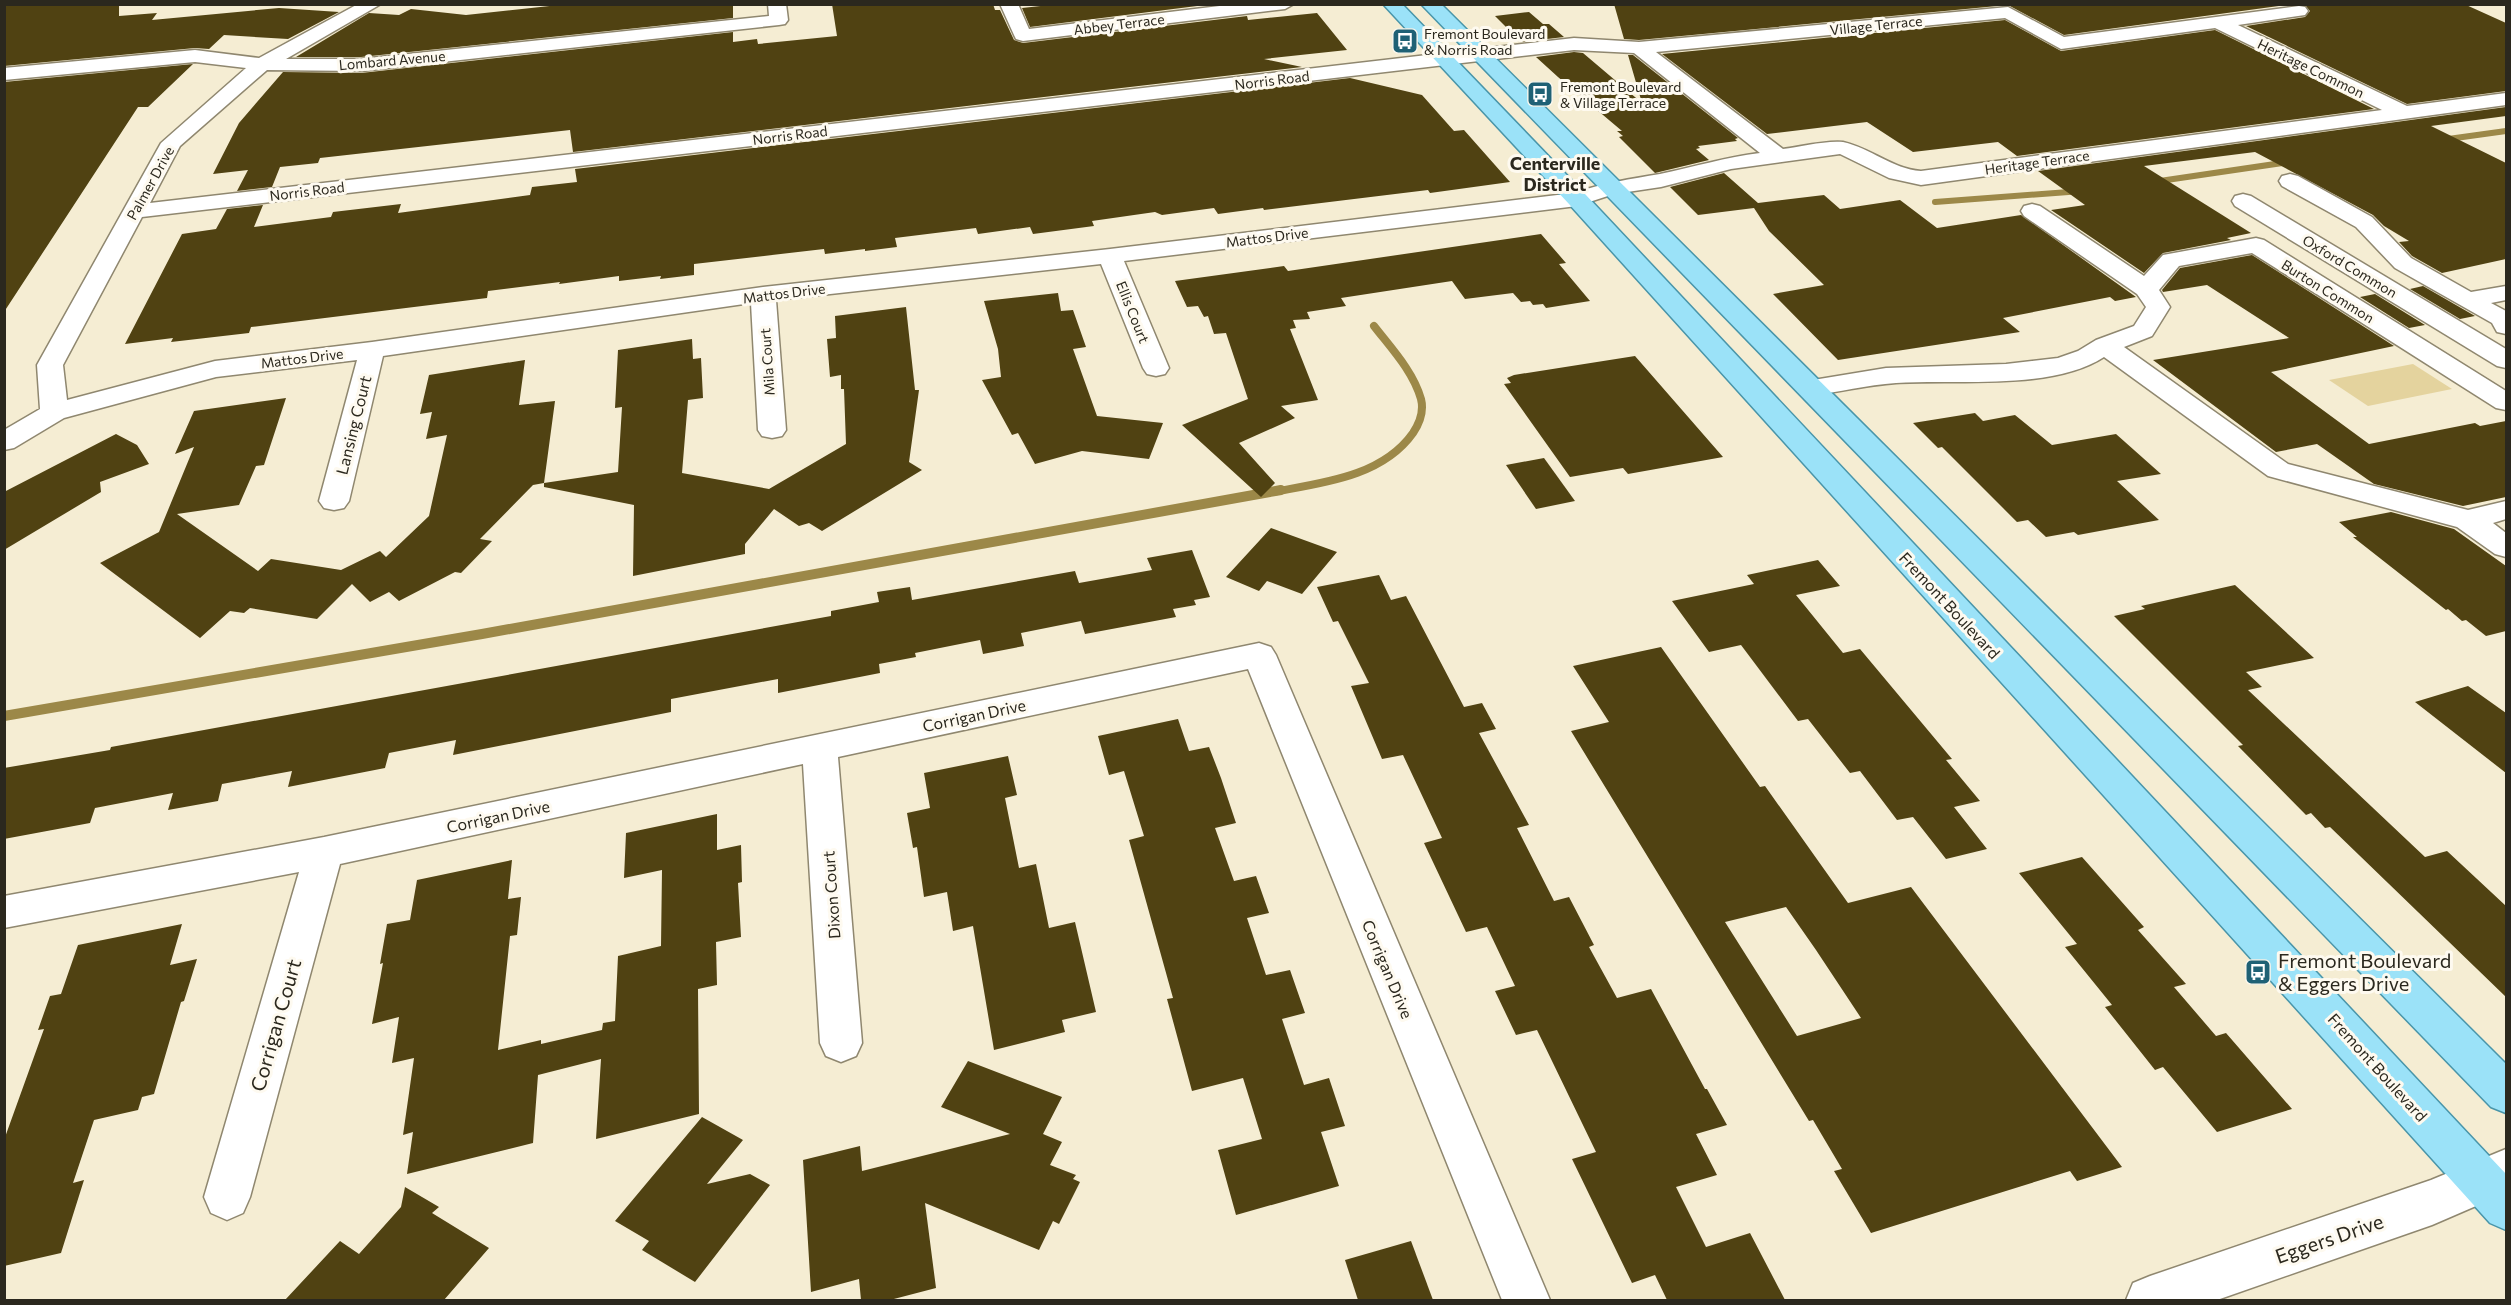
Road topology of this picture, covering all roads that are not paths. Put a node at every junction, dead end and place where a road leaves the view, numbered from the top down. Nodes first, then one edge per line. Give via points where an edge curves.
1 (372, 4) edge
2 (1008, 4) edge
3 (1285, 4) edge
4 (1392, 4) edge
5 (1430, 4) edge
6 (2300, 11) dead end
7 (778, 12) edge
8 (2218, 22) junction
9 (1639, 48) junction
10 (1481, 55) junction
11 (1444, 60) junction
12 (262, 64) junction
13 (4, 74) edge
14 (2506, 99) edge
15 (2405, 113) junction
16 (1778, 156) junction
17 (2290, 181) dead end
18 (1593, 194) junction
19 (2243, 201) dead end
20 (135, 211) junction
21 (2032, 211) dead end
22 (1110, 256) junction
23 (2146, 289) junction
24 (2506, 293) edge
25 (763, 294) junction
26 (2478, 306) junction
27 (2506, 327) edge
28 (2105, 345) junction
29 (372, 350) junction
30 (2506, 360) edge
31 (1156, 368) dead end
32 (1810, 388) junction
33 (2506, 402) edge
34 (54, 412) junction
35 (772, 430) dead end
36 (4, 442) edge
37 (334, 501) dead end
38 (2506, 510) edge
39 (2469, 520) junction
40 (2506, 547) edge
41 (820, 748) junction
42 (324, 852) junction
43 (4, 912) edge
44 (841, 1043) dead end
45 (2506, 1093) edge
46 (2498, 1187) edge
47 (226, 1197) dead end
48 (1526, 1300) edge
49 (2150, 1300) edge

1 - 12 street, Palmer Drive
2 - 3 street, Abbey Terrace via 1023,35
4 - 11 main road, Fremont Boulevard
5 - 10 main road, Fremont Boulevard
6 - 8 street, Village Terrace
7 - 12 street, Lombard Avenue via 361,65
8 - 9 street, Village Terrace via 2061,43 2008,12
8 - 15 street, Heritage Common
9 - 10 street, Village Terrace via 1574,44
9 - 16 street
10 - 11 street, Village Terrace
10 - 18 main road, Fremont Boulevard
11 - 18 main road, Fremont Boulevard
11 - 20 street, Norris Road
12 - 13 street, Lombard Avenue via 195,56
12 - 20 street, Palmer Drive via 171,143
14 - 15 street, Heritage Terrace
15 - 16 street, Heritage Terrace via 1921,178 1890,173 1854,150 1840,148
16 - 18 street, Heritage Terrace
17 - 26 street via 2364,222 2403,263
18 - 22 street, Mattos Drive
18 - 32 main road, Fremont Boulevard
18 - 46 main road, Fremont Boulevard
19 - 30 street, Oxford Common
20 - 34 street, Palmer Drive via 50,365
21 - 23 street
22 - 25 street, Mattos Drive
22 - 31 street, Ellis Court
23 - 28 street via 2158,307 2143,331
23 - 33 street, Burton Common via 2171,260 2256,245
24 - 26 street via 2475,298
25 - 29 street, Mattos Drive
25 - 35 street, Mila Court
26 - 27 street via 2502,319
28 - 32 street via 2093,356 2023,372 1896,375
28 - 39 street via 2278,470
29 - 34 street, Mattos Drive via 215,369
29 - 37 street, Lansing Court
32 - 45 main road, Fremont Boulevard
34 - 36 street, Mattos Drive
38 - 39 street
39 - 40 street
41 - 42 street, Corrigan Drive
41 - 44 street, Dixon Court
41 - 48 street, Corrigan Drive via 1258,655
42 - 43 street, Corrigan Drive
42 - 47 street, Corrigan Court
46 - 49 street, Eggers Drive via 2432,1202

